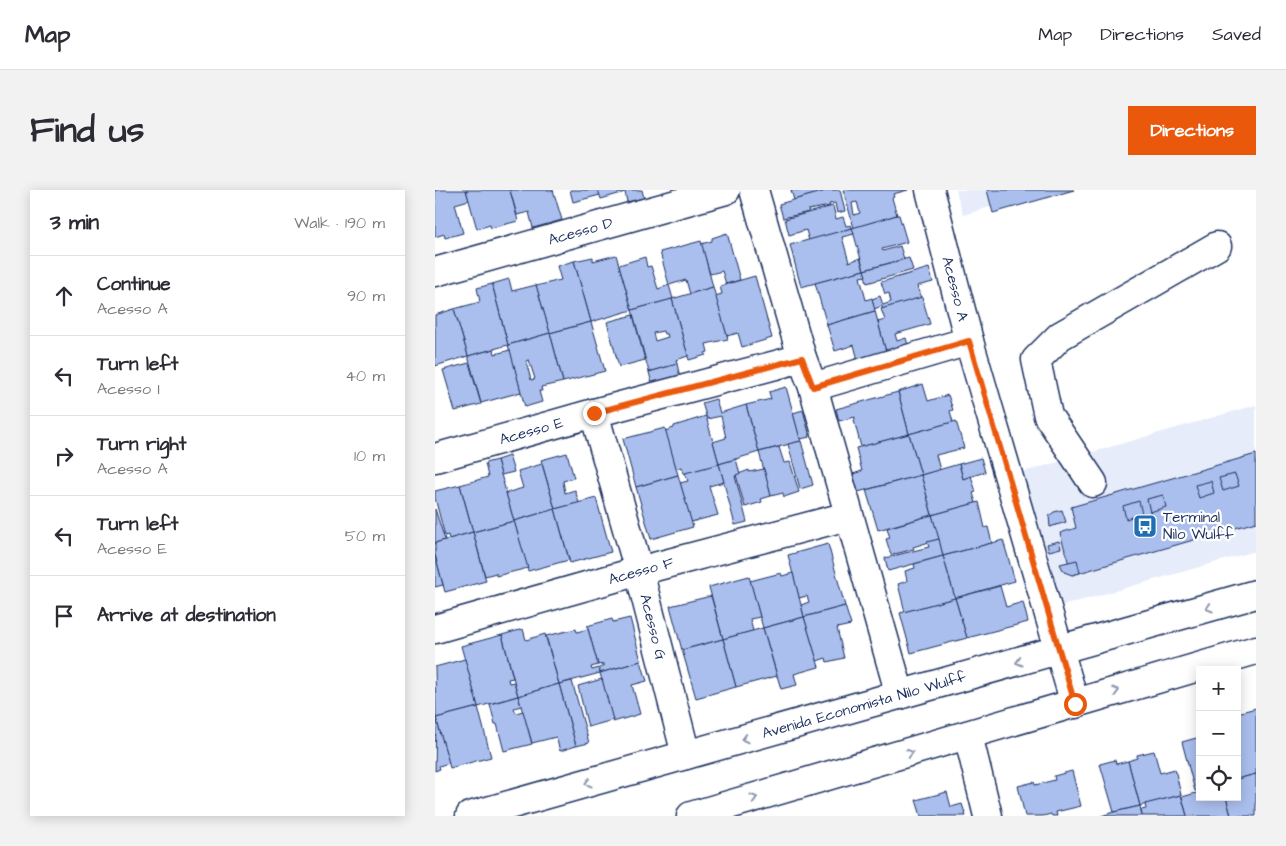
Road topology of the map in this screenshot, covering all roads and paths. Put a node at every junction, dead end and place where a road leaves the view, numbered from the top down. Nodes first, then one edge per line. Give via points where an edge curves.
1 (726, 190) edge
2 (755, 190) edge
3 (930, 190) edge
4 (1217, 246) dead end
5 (435, 272) edge
6 (969, 341) junction
7 (802, 358) junction
8 (813, 387) junction
9 (594, 413) junction
10 (435, 458) edge
11 (1093, 483) dead end
12 (848, 516) junction
13 (639, 571) junction
14 (1256, 594) edge
15 (435, 629) edge
16 (1060, 650) junction
17 (1256, 650) edge
18 (900, 695) junction
19 (1075, 704) junction
20 (968, 735) junction
21 (686, 755) junction
22 (470, 816) edge
23 (691, 816) edge
24 (988, 816) edge

1 - 5 street, Acesso D
2 - 7 street
3 - 6 street, Acesso A
4 - 11 street via 1060,336 1036,360 1048,416
6 - 8 street
6 - 16 street, Acesso A
7 - 8 street
7 - 9 street, Acesso E
8 - 12 street
9 - 10 street, Acesso E
9 - 13 street, Acesso G
12 - 13 street, Acesso F
12 - 18 street
13 - 15 street, Acesso F
13 - 21 street, Acesso G
14 -> 16 street, Avenida Economista Nilo Wulff
16 -> 18 street, Avenida Economista Nilo Wulff
16 - 19 street, Acesso A
19 -> 17 street
18 -> 21 street, Avenida Economista Nilo Wulff
19 - 20 street
23 -> 20 street
20 - 24 street
21 -> 22 street, Avenida Economista Nilo Wulff

